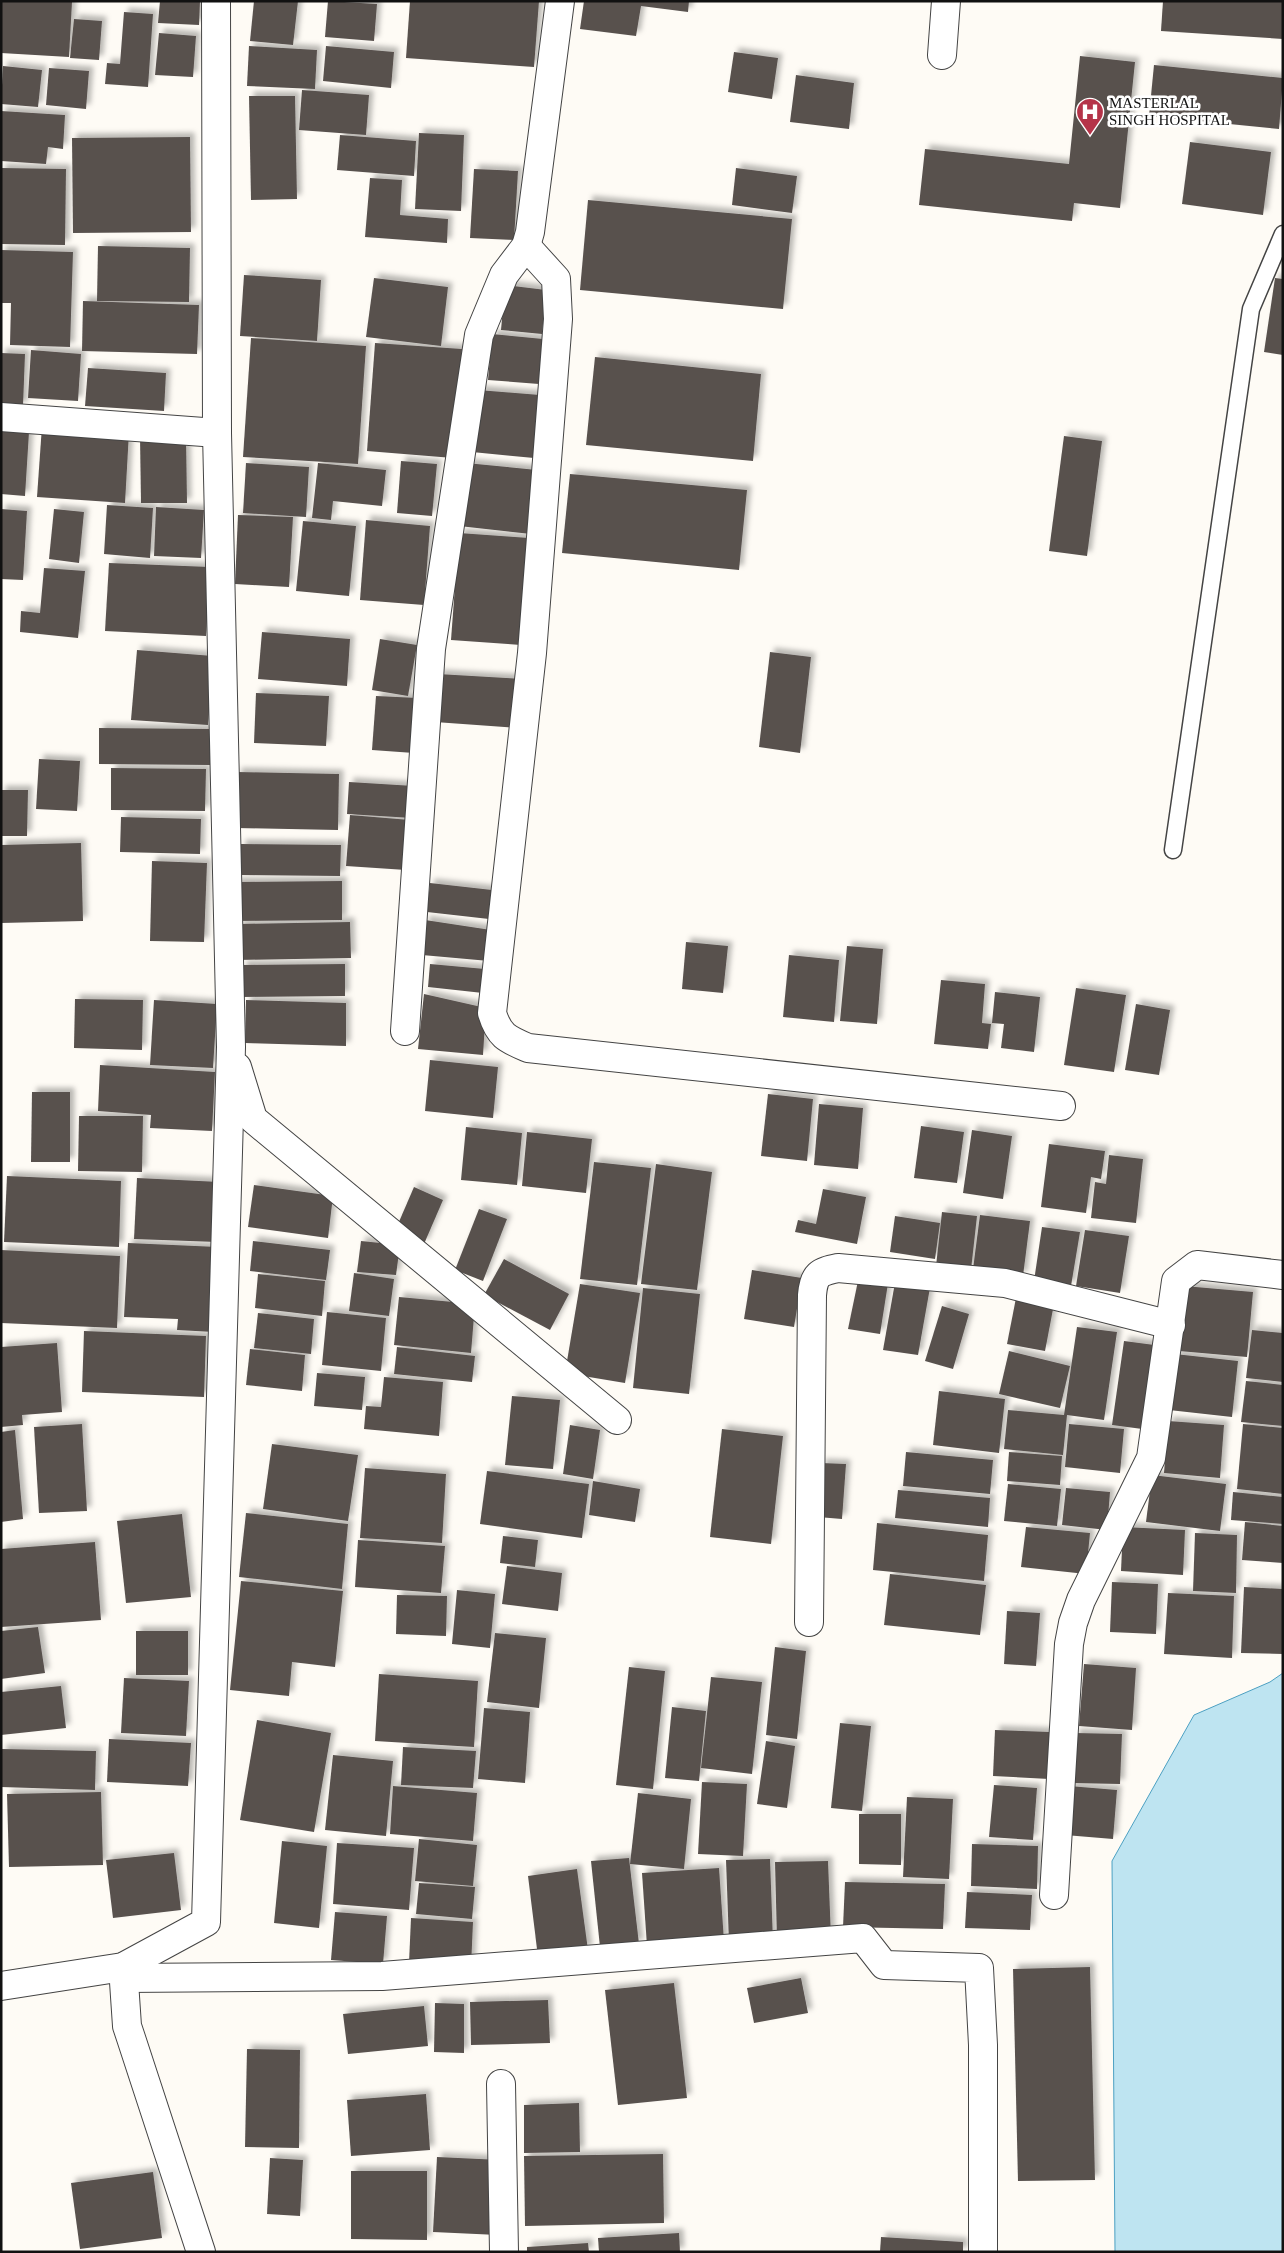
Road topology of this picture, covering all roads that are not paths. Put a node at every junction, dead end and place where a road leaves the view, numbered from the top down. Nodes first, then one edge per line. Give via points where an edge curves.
1 (216, 1) edge
2 (560, 1) edge
3 (946, 1) edge
4 (942, 55) dead end
5 (1283, 234) edge
6 (526, 246) junction
7 (1, 417) edge
8 (217, 433) junction
9 (1173, 850) dead end
10 (405, 1031) dead end
11 (231, 1046) junction
12 (1061, 1106) dead end
13 (1283, 1275) edge
14 (1171, 1325) junction
15 (617, 1420) dead end
16 (808, 1622) dead end
17 (1054, 1895) dead end
18 (124, 1977) junction
19 (1, 1986) edge
20 (501, 2084) dead end
21 (201, 2252) edge
22 (504, 2252) edge
23 (984, 2252) edge

1 - 8 street
2 - 6 street
3 - 4 street
5 - 9 lane via 1251,309
6 - 10 street via 504,275 479,336 431,649
6 - 12 street via 556,279 558,319 532,653 492,1013 498,1030 528,1048
7 - 8 street
8 - 11 street
11 - 15 street via 253,1120
11 - 18 street via 206,1922
13 - 14 street via 1197,1265 1176,1280
14 - 16 street via 1005,1284 838,1268 822,1271 814,1281 812,1294
14 - 17 street via 1151,1458 1096,1566 1073,1622
18 - 19 street
18 - 21 street via 127,2026
18 - 23 street via 382,1976 863,1938 884,1965 979,1968 983,2045
20 - 22 street

